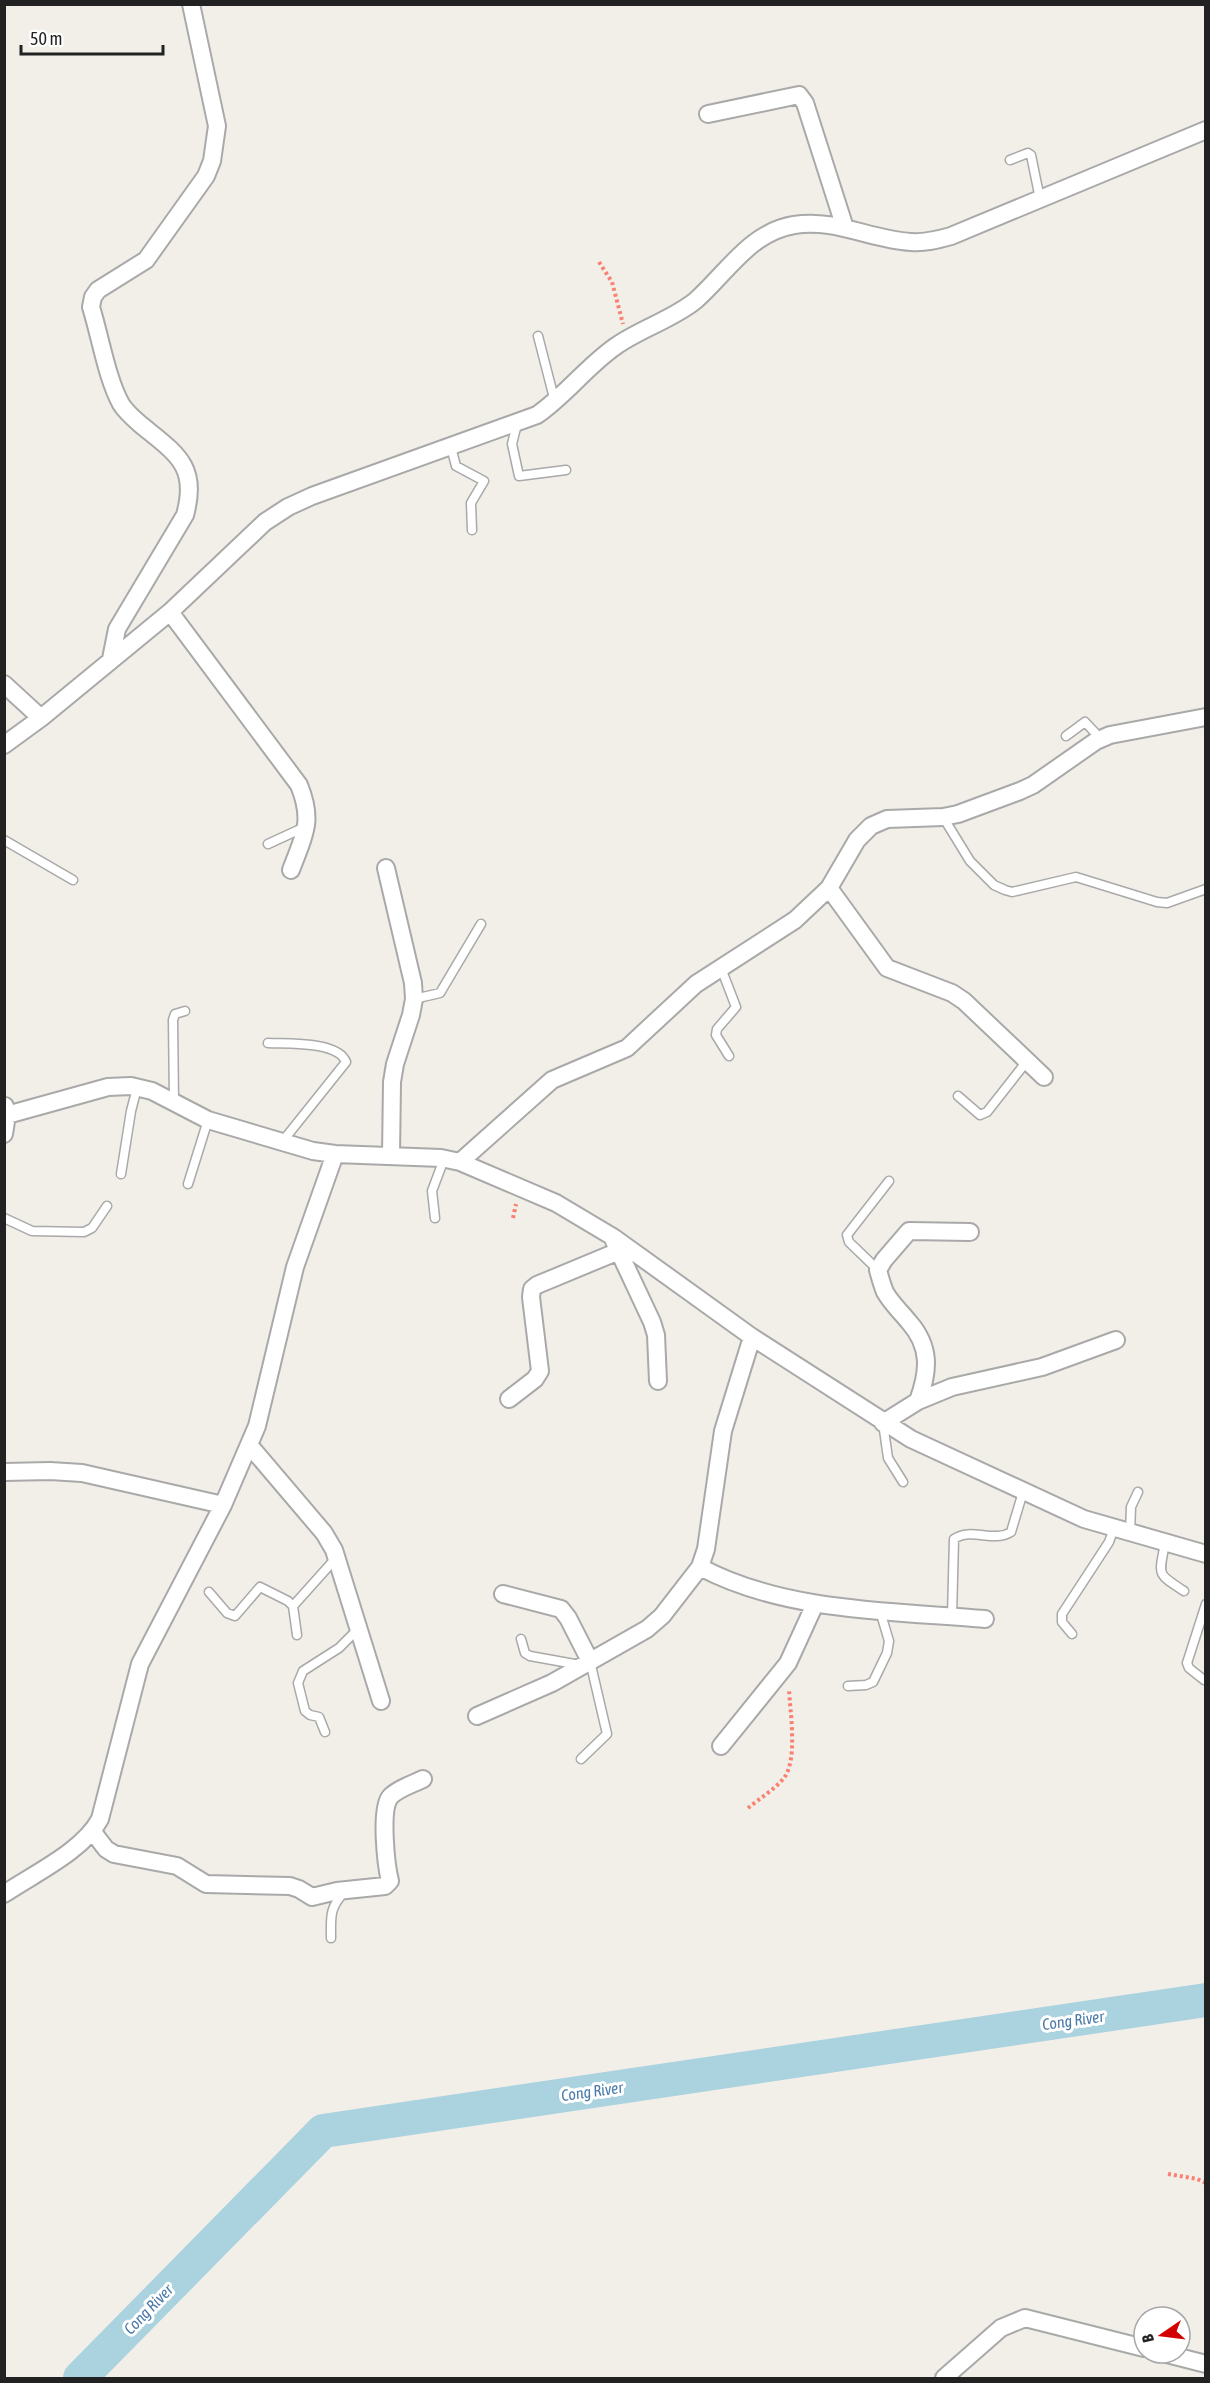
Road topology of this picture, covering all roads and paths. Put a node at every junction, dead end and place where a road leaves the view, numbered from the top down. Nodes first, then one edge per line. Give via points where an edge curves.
1 (191, 4) edge
2 (708, 114) dead end
3 (1206, 130) edge
4 (1010, 160) dead end
5 (1040, 199) junction
6 (845, 228) junction
7 (599, 262) dead end
8 (538, 336) dead end
9 (627, 339) junction
10 (555, 403) junction
11 (517, 424) junction
12 (451, 447) junction
13 (566, 470) dead end
14 (472, 530) dead end
15 (170, 612) junction
16 (111, 659) junction
17 (4, 684) edge
18 (1206, 717) edge
19 (41, 718) junction
20 (1066, 736) dead end
21 (1101, 739) junction
22 (4, 745) edge
23 (943, 817) junction
24 (307, 826) junction
25 (4, 840) edge
26 (268, 844) dead end
27 (386, 868) dead end
28 (291, 870) dead end
29 (73, 880) dead end
30 (829, 888) junction
31 (1206, 889) edge
32 (481, 924) dead end
33 (721, 968) junction
34 (414, 999) junction
35 (185, 1011) dead end
36 (268, 1043) dead end
37 (729, 1056) dead end
38 (1027, 1061) junction
39 (1044, 1077) dead end
40 (138, 1088) junction
41 (958, 1096) dead end
42 (174, 1102) junction
43 (6, 1110) edge
44 (208, 1120) junction
45 (4, 1134) edge
46 (282, 1142) junction
47 (335, 1154) junction
48 (391, 1156) junction
49 (452, 1161) junction
50 (121, 1174) dead end
51 (889, 1181) dead end
52 (188, 1184) dead end
53 (107, 1206) dead end
54 (4, 1218) edge
55 (435, 1218) dead end
56 (970, 1232) dead end
57 (616, 1244) junction
58 (878, 1270) junction
59 (752, 1337) junction
60 (1116, 1341) dead end
61 (658, 1381) dead end
62 (509, 1399) dead end
63 (918, 1401) junction
64 (884, 1423) junction
65 (250, 1446) junction
66 (4, 1472) edge
67 (903, 1482) dead end
68 (1023, 1492) junction
69 (1138, 1492) dead end
70 (223, 1505) junction
71 (1122, 1530) junction
72 (1165, 1543) junction
73 (1206, 1554) edge
74 (337, 1557) junction
75 (700, 1567) junction
76 (1184, 1591) dead end
77 (209, 1592) dead end
78 (502, 1594) dead end
79 (815, 1604) junction
80 (1206, 1604) edge
81 (293, 1606) junction
82 (879, 1610) junction
83 (952, 1616) junction
84 (985, 1619) dead end
85 (359, 1628) junction
86 (1072, 1634) dead end
87 (297, 1635) dead end
88 (521, 1639) dead end
89 (587, 1663) junction
90 (788, 1663) junction
91 (1204, 1680) edge
92 (848, 1686) dead end
93 (381, 1701) dead end
94 (477, 1716) dead end
95 (325, 1732) dead end
96 (721, 1746) dead end
97 (580, 1759) dead end
98 (423, 1779) dead end
99 (748, 1808) dead end
100 (93, 1832) junction
101 (345, 1891) junction
102 (4, 1894) edge
103 (331, 1938) dead end
104 (1168, 2174) dead end
105 (1206, 2183) edge
106 (1132, 2345) edge
107 (944, 2379) edge

1 - 16 street via 216,110 212,161 206,176 146,260 98,290 91,307 117,395 131,416 184,464 190,497 185,515 117,629
2 - 6 street via 799,95 805,103
3 - 5 street
4 - 5 lane via 1031,155
5 - 6 street via 930,242 909,242
6 - 9 street via 815,223 792,225 770,233 750,246 694,301
7 - 9 path via 612,282
8 - 10 lane
9 - 10 street via 606,353
10 - 11 street
11 - 12 street
11 - 13 lane via 512,444 519,476
12 - 14 lane via 456,466 484,481 471,503
12 - 15 street via 288,507 265,522
15 - 16 street
15 - 24 street via 299,784 307,803
16 - 19 street
17 - 19 street
18 - 21 street via 1125,730
19 - 22 street
20 - 21 lane via 1085,722
21 - 23 street via 1033,785
23 - 30 street via 887,819 871,826 857,840
23 - 31 lane via 970,861 994,885 1012,892 1076,877 1167,903
24 - 26 lane
24 - 28 street
25 - 29 lane
27 - 34 street
30 - 33 street via 795,920
30 - 38 street via 887,968 952,993
32 - 34 lane via 440,993
33 - 37 lane via 736,1007 716,1035
33 - 49 street via 684,994 627,1048 552,1080
34 - 48 street via 392,1082
35 - 42 lane via 174,1014 173,1020
36 - 46 lane via 331,1048 343,1055 346,1062
38 - 39 street
38 - 41 lane via 987,1112 980,1115
40 - 42 street
40 - 43 street via 108,1087
40 - 50 lane
42 - 44 street
43 - 45 street
44 - 46 street
44 - 52 lane
46 - 47 street
47 - 48 street
47 - 65 street via 295,1267
48 - 49 street
49 - 55 lane via 432,1191
49 - 57 street via 556,1203
51 - 58 lane via 847,1235 849,1242
53 - 54 lane via 92,1228 84,1232 32,1231
56 - 58 street via 909,1231
57 - 59 street
57 - 61 street via 656,1335
57 - 62 street via 532,1289 540,1371 536,1379
58 - 63 street via 885,1292 923,1344 926,1379
59 - 64 street
59 - 75 street via 723,1431
60 - 63 street via 1042,1367 952,1387
63 - 64 street
64 - 67 lane via 888,1458
64 - 68 street via 911,1440
65 - 70 street
65 - 74 street via 324,1533
66 - 70 street via 82,1473
68 - 71 street via 1084,1519
68 - 83 lane via 1011,1532 998,1536 961,1534 954,1539
69 - 71 lane
70 - 100 street via 140,1664
71 - 72 street
71 - 86 lane via 1109,1542 1062,1614 1062,1622
72 - 73 street
72 - 76 lane via 1160,1572
74 - 81 lane
74 - 85 street
75 - 79 street via 731,1581
75 - 89 street via 647,1629
77 - 81 lane via 227,1613 235,1616 260,1587
78 - 89 street via 561,1609
79 - 82 street
79 - 90 street
80 - 91 lane via 1187,1663
81 - 87 lane
82 - 83 street
82 - 92 lane via 889,1641 887,1653 873,1682
83 - 84 street
85 - 93 street
85 - 95 lane via 339,1648 303,1671 298,1683 305,1711 318,1717
88 - 89 lane via 525,1653 530,1656
89 - 94 street
89 - 97 lane via 607,1734
90 - 96 street
90 - 99 path via 790,1762 784,1777
98 - 101 street via 392,1795 386,1805 386,1867 390,1881 385,1886
100 - 101 street via 114,1854 177,1866 206,1884 290,1886 312,1898
100 - 102 street
101 - 103 lane via 333,1904
104 - 105 path
106 - 107 street via 1025,2318 1001,2328

